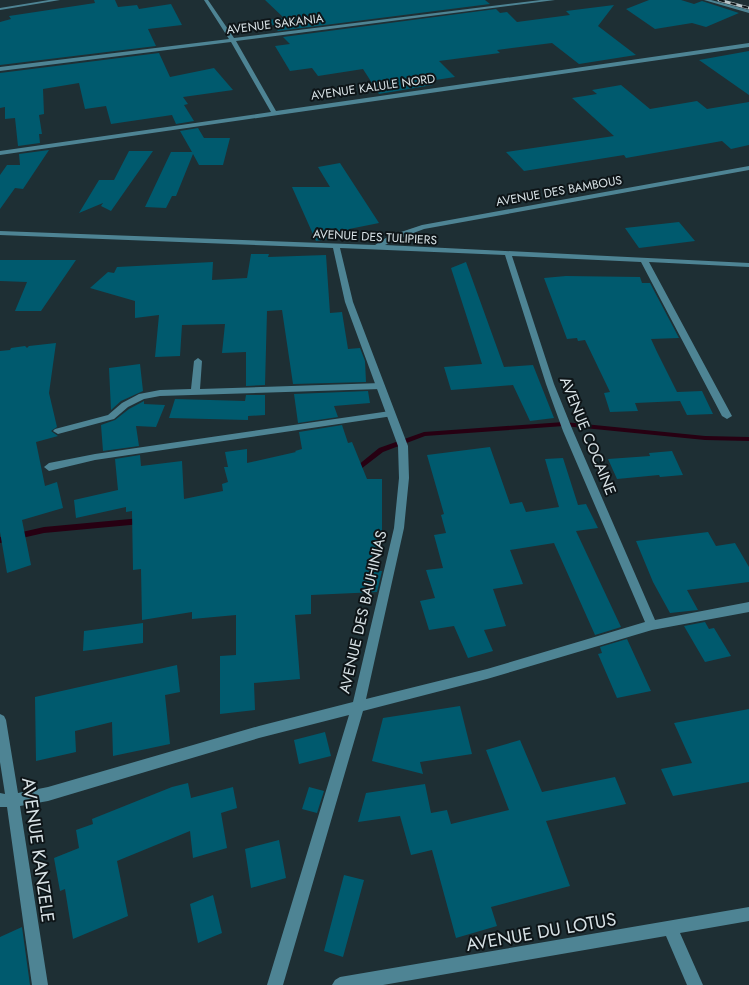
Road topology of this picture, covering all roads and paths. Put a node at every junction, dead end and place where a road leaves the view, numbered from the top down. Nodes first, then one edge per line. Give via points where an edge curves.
1 (58, 0) edge
2 (206, 0) edge
3 (553, 0) edge
4 (706, 0) edge
5 (0, 9) edge
6 (749, 12) edge
7 (232, 40) junction
8 (749, 45) edge
9 (0, 69) edge
10 (274, 113) junction
11 (0, 152) edge
12 (749, 168) edge
13 (0, 234) edge
14 (336, 246) junction
15 (376, 247) junction
16 (508, 254) junction
17 (644, 261) junction
18 (749, 265) edge
19 (198, 361) dead end
20 (381, 386) junction
21 (195, 393) junction
22 (390, 414) junction
23 (727, 416) dead end
24 (58, 431) dead end
25 (49, 467) dead end
26 (749, 607) edge
27 (652, 625) junction
28 (358, 706) junction
29 (0, 720) edge
30 (6, 801) edge
31 (749, 914) edge
32 (671, 929) junction
33 (40, 985) edge
34 (275, 985) edge
35 (340, 985) edge
36 (695, 985) edge

1 - 5 street
2 - 7 street
3 - 7 street, AVENUE SAKANIA
4 - 6 street
7 - 9 street, AVENUE SAKANIA
7 - 10 street
8 - 10 street, AVENUE KALULE NORD
10 - 11 street, AVENUE KALULE NORD
12 - 15 street, AVENUE DES BAMBOUS via 422,227
13 - 14 street, AVENUE DES TULIPIERS
14 - 15 street, AVENUE DES TULIPIERS
14 - 20 street, AVENUE DES BAUHINIAS via 349,302
15 - 16 street, AVENUE DES TULIPIERS
16 - 17 street, AVENUE DES TULIPIERS
16 - 27 street, AVENUE COCAINE via 568,431
17 - 18 street, AVENUE DES TULIPIERS
17 - 23 street
19 - 21 street
20 - 21 street
20 - 22 street, AVENUE DES BAUHINIAS
21 - 24 street via 142,396 111,417
22 - 25 street via 95,457
22 - 28 street, AVENUE DES BAUHINIAS via 403,446 405,464 399,528
26 - 27 street
27 - 28 street via 486,674
28 - 30 street via 144,764 48,794
28 - 34 street, AVENUE DES BAUHINIAS
29 - 30 street, AVENUE KANZELE
30 - 33 street, AVENUE KANZELE
31 - 32 street, AVENUE DU LOTUS
32 - 35 street, AVENUE DU LOTUS
32 - 36 street

